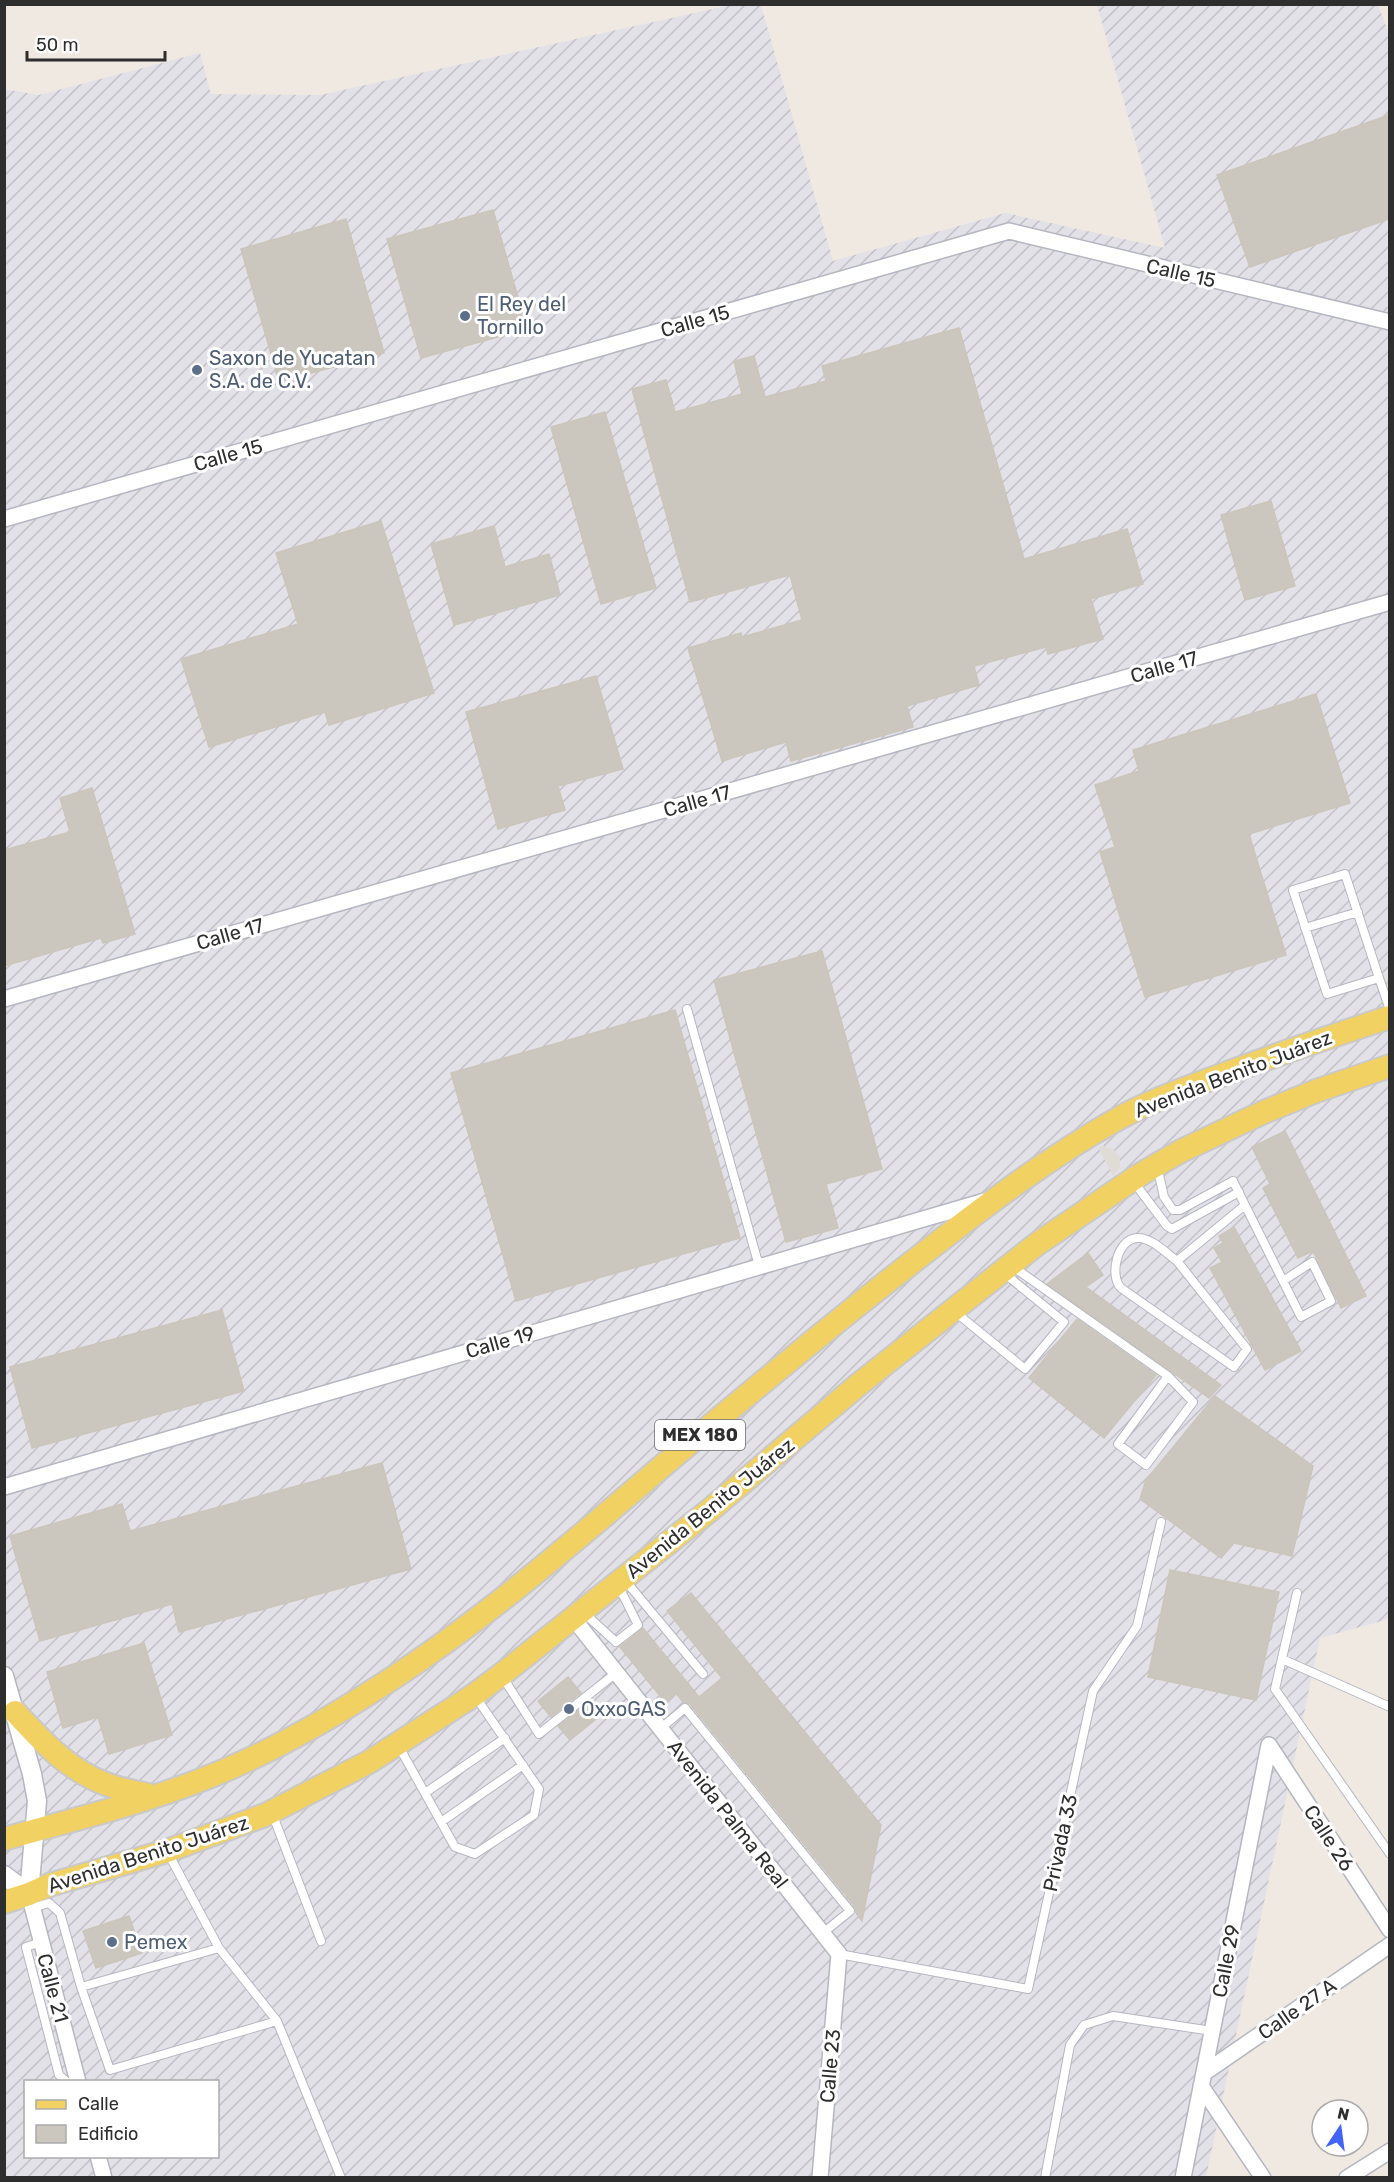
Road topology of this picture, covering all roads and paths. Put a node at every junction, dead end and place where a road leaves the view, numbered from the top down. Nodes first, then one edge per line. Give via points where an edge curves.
1 (1389, 322) edge
2 (5, 519) edge
3 (1389, 602) edge
4 (1358, 912) junction
5 (1305, 928) junction
6 (1379, 978) junction
7 (4, 999) edge
8 (687, 1010) dead end
9 (1389, 1010) edge
10 (1389, 1017) edge
11 (1389, 1066) edge
12 (1157, 1165) junction
13 (1132, 1180) junction
14 (1239, 1192) junction
15 (997, 1197) junction
16 (1245, 1204) junction
17 (1177, 1261) junction
18 (759, 1266) junction
19 (1007, 1268) junction
20 (1283, 1281) junction
21 (953, 1310) junction
22 (1168, 1376) junction
23 (4, 1487) edge
24 (1161, 1522) dead end
25 (620, 1581) junction
26 (1297, 1593) dead end
27 (577, 1615) junction
28 (1282, 1659) junction
29 (616, 1673) junction
30 (703, 1674) dead end
31 (501, 1675) junction
32 (4, 1676) edge
33 (474, 1695) junction
34 (1389, 1707) edge
35 (15, 1712) junction
36 (660, 1729) junction
37 (505, 1738) junction
38 (398, 1743) junction
39 (1269, 1745) joint
40 (523, 1765) junction
41 (425, 1793) junction
42 (153, 1796) junction
43 (271, 1812) junction
44 (441, 1822) junction
45 (35, 1830) junction
46 (4, 1839) edge
47 (167, 1851) junction
48 (1389, 1854) edge
49 (4, 1875) edge
50 (30, 1901) junction
51 (4, 1902) edge
52 (1389, 1930) edge
53 (823, 1934) junction
54 (321, 1941) dead end
55 (41, 1942) junction
56 (1389, 1946) edge
57 (219, 1948) junction
58 (839, 1954) junction
59 (81, 1987) junction
60 (277, 2021) junction
61 (1212, 2031) junction
62 (65, 2080) edge
63 (77, 2080) edge
64 (1202, 2080) junction
65 (1389, 2151) edge
66 (98, 2158) edge
67 (104, 2178) edge
68 (341, 2178) edge
69 (820, 2178) edge
70 (1045, 2178) edge
71 (1183, 2178) edge
72 (1263, 2178) edge
73 (1347, 2178) edge

1 - 2 street, Calle 15 via 1009,231
3 - 7 street, Calle 17
4 - 5 lane
4 - 5 lane via 1345,874 1293,890
4 - 6 lane
5 - 6 lane via 1327,994
6 - 9 lane
8 - 18 lane
10 - 15 main road, Avenida Benito Juárez / MEX 180 via 1191,1086 1116,1119
11 - 12 main road, Avenida Benito Juárez / MEX 180 via 1264,1112
12 - 13 main road, Avenida Benito Juárez / MEX 180
12 - 14 lane via 1164,1197 1176,1211 1233,1181
13 - 14 lane via 1172,1229
13 - 19 main road, Avenida Benito Juárez / MEX 180
14 - 16 lane
15 - 18 street, Calle 19
15 - 42 main road, Avenida Benito Juárez / MEX 180 via 760,1384 459,1634 380,1687 307,1729 196,1782
16 - 17 lane
16 - 20 lane
17 - 17 lane via 1247,1349 1234,1367 1116,1283 1119,1253 1132,1239 1150,1241
18 - 23 street, Calle 19
19 - 21 main road, Avenida Benito Juárez / MEX 180
19 - 21 lane via 1064,1322 1025,1369
19 - 22 lane
20 - 20 lane via 1312,1262 1330,1301 1301,1317
21 - 25 main road, Avenida Benito Juárez / MEX 180
22 - 22 lane via 1193,1401 1146,1465 1118,1444
24 - 58 lane, Privada 33 via 1137,1626 1093,1691 1028,1989
25 - 27 main road, Avenida Benito Juárez / MEX 180
25 - 27 lane via 638,1625 616,1641
25 - 30 lane
26 - 28 lane
27 - 29 street, Avenida Palma Real
27 - 31 main road, Avenida Benito Juárez / MEX 180
28 - 34 lane
28 - 48 lane via 1275,1689
29 - 31 lane via 539,1734
29 - 36 street, Avenida Palma Real
31 - 33 main road, Avenida Benito Juárez / MEX 180
32 - 35 street
33 - 37 lane
33 - 38 main road, Avenida Benito Juárez / MEX 180
35 - 42 main road via 77,1771 107,1785
35 - 45 street via 36,1801
36 - 53 street, Avenida Palma Real
36 - 53 lane via 685,1708 850,1911
37 - 40 lane
37 - 41 lane
38 - 41 lane
38 - 43 main road, Avenida Benito Juárez / MEX 180
39 - 52 street, Calle 26
39 - 61 street, Calle 29
40 - 44 lane
40 - 44 lane via 539,1789 534,1815 475,1854 455,1847
41 - 44 lane
42 - 45 main road, Avenida Benito Juárez / MEX 180
43 - 47 main road, Avenida Benito Juárez / MEX 180
43 - 54 lane
45 - 46 main road, Avenida Benito Juárez / MEX 180
45 - 50 street
47 - 50 main road, Avenida Benito Juárez / MEX 180 via 49,1885
47 - 57 lane
49 - 50 street
50 - 51 main road, Avenida Benito Juárez / MEX 180
50 - 55 street, Calle 21
50 - 59 lane via 49,1903 60,1913
53 - 58 street, Avenida Palma Real
55 - 62 lane via 26,1947 59,2075
55 - 63 street, Calle 21
56 - 64 street, Calle 27 A
57 - 59 lane
57 - 60 lane
58 - 69 street, Calle 23
59 - 60 lane via 110,2070
60 - 68 lane
61 - 64 street, Calle 29
61 - 70 lane via 1113,2016 1084,2025 1070,2045
64 - 71 street, Calle 29
64 - 72 street
65 - 73 street
66 - 67 street

